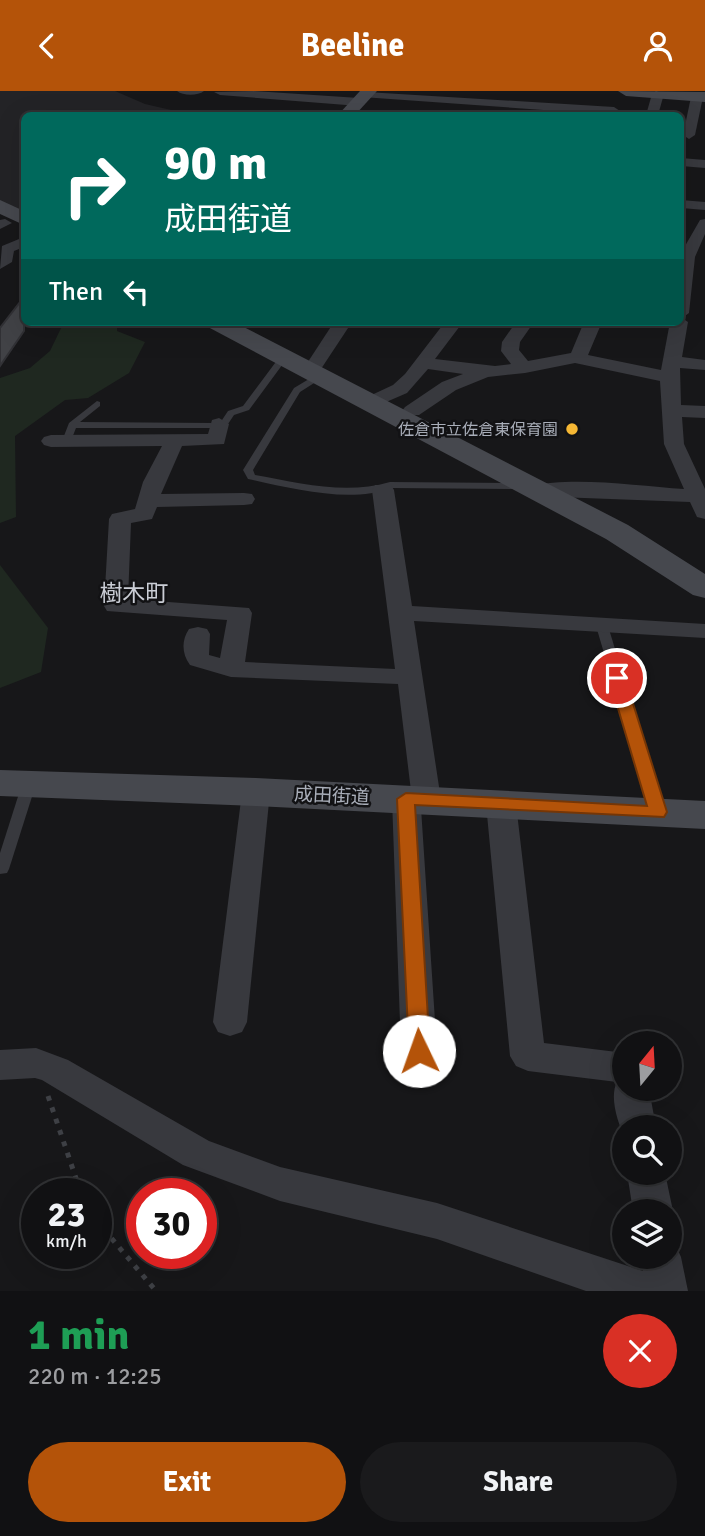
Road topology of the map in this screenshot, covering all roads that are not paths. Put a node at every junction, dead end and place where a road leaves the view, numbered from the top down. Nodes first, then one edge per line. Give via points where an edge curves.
1 (183, 91) edge
2 (198, 91) edge
3 (219, 91) edge
4 (345, 91) edge
5 (658, 94) junction
6 (702, 96) edge
7 (621, 99) edge
8 (459, 104) edge
9 (358, 105) edge
10 (249, 106) joint
11 (503, 112) edge
12 (653, 112) edge
13 (705, 133) edge
14 (685, 141) edge
15 (705, 151) edge
16 (684, 162) edge
17 (705, 164) edge
18 (684, 176) edge
19 (705, 178) edge
20 (684, 190) edge
21 (705, 192) edge
22 (684, 204) edge
23 (705, 207) edge
24 (705, 223) edge
25 (21, 243) edge
26 (3, 249) edge
27 (0, 264) edge
28 (684, 269) joint
29 (705, 271) edge
30 (684, 291) edge
31 (705, 293) edge
32 (224, 326) edge
33 (341, 326) edge
34 (451, 326) edge
35 (522, 326) edge
36 (591, 326) edge
37 (678, 326) edge
38 (284, 357) junction
39 (578, 357) junction
40 (423, 363) junction
41 (705, 365) edge
42 (525, 368) junction
43 (671, 370) junction
44 (485, 371) junction
45 (315, 373) junction
46 (705, 400) edge
47 (370, 403) junction
48 (97, 404) dead end
49 (671, 405) junction
50 (412, 411) dead end
51 (705, 412) edge
52 (219, 424) junction
53 (64, 435) junction
54 (175, 440) junction
55 (534, 488) junction
56 (383, 490) junction
57 (244, 499) dead end
58 (701, 499) edge
59 (148, 501) junction
60 (705, 588) edge
61 (399, 613) junction
62 (602, 626) junction
63 (705, 632) edge
64 (198, 634) dead end
65 (232, 669) junction
66 (408, 677) junction
67 (15, 784) edge
68 (256, 792) junction
69 (416, 799) junction
70 (501, 804) junction
71 (658, 812) junction
72 (705, 815) edge
73 (2, 869) dead end
74 (230, 1022) dead end
75 (419, 1051) dead end
76 (18, 1064) edge
77 (612, 1066) edge
78 (663, 1269) edge
79 (643, 1291) edge
80 (667, 1291) edge

1 - 2 street
3 - 9 street
3 - 10 street
4 - 9 street
5 - 6 street
5 - 7 street
5 - 12 street
6 - 14 street
7 - 8 street
8 - 9 street
8 - 11 street
9 - 10 street
13 - 14 street
14 - 15 street
16 - 17 street
18 - 19 street
20 - 21 street
22 - 23 street
24 - 28 street via 690,243
25 - 26 street
26 - 27 street via 6,259
28 - 29 street
30 - 31 street
32 - 38 street
33 - 45 street
34 - 40 street
35 - 42 street via 510,351
36 - 39 street
37 - 43 street
38 - 45 street
38 - 52 lane via 246,408
39 - 42 street
39 - 43 street
40 - 44 street
40 - 47 street via 400,389
41 - 43 street
42 - 44 street
43 - 49 street
44 - 50 street via 449,386
45 - 47 street
45 - 56 lane via 297,390 248,470 251,477 330,490
46 - 49 street
47 - 55 street
48 - 53 lane
49 - 51 street
49 - 58 street via 674,444
52 - 53 lane
52 - 54 street via 217,440
53 - 54 street
54 - 59 street
55 - 56 lane via 390,485
55 - 58 street
55 - 60 street via 617,532
56 - 61 street
57 - 59 street
59 - 65 street via 144,514 120,519 116,606 240,613
61 - 62 street
61 - 66 street
62 - 63 street
62 - 71 lane
64 - 65 street via 195,652 199,660
65 - 66 street
66 - 69 street
67 - 68 street, 成田街道
67 - 73 lane
68 - 69 street, 成田街道
68 - 74 street
69 - 70 street, 成田街道
69 - 75 street
70 - 71 street, 成田街道
70 - 77 street via 528,1056
71 - 72 street, 成田街道
76 - 79 street via 55,1070 208,1157 280,1184 437,1221
78 - 80 street

